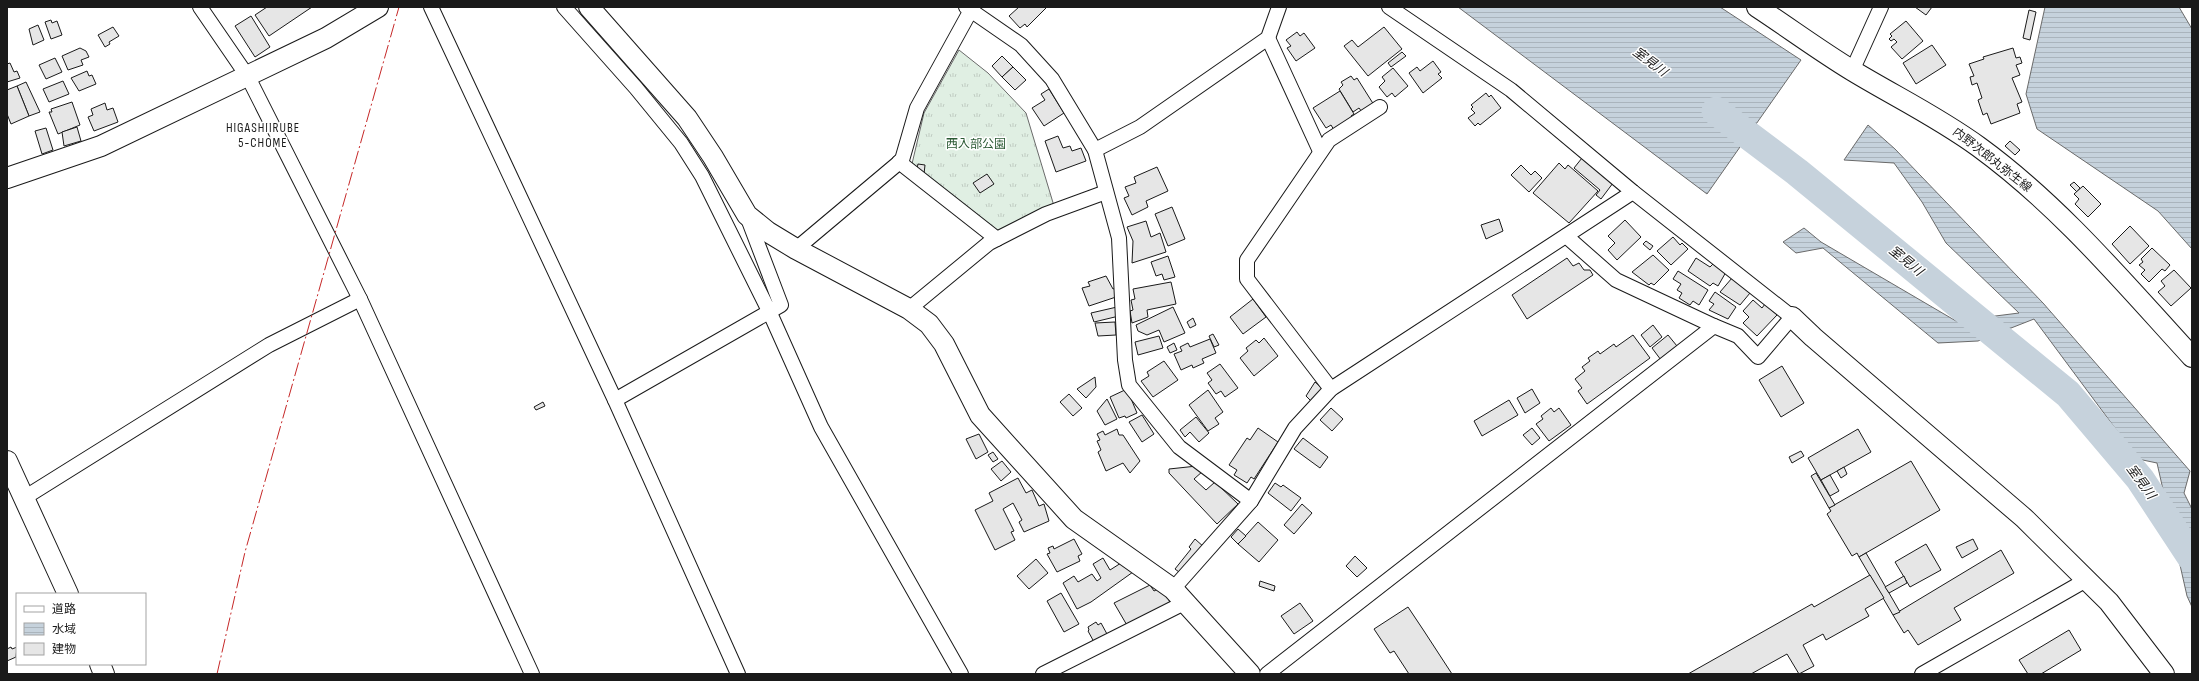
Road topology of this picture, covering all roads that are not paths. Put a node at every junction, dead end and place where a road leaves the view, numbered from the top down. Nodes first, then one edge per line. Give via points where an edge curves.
1 (200, 7) edge
2 (378, 7) edge
3 (431, 7) edge
4 (564, 7) edge
5 (589, 7) edge
6 (1279, 7) edge
7 (1389, 7) edge
8 (1757, 7) edge
9 (1881, 7) edge
10 (969, 8) edge
11 (1268, 38) junction
12 (1852, 70) junction
13 (248, 77) junction
14 (1380, 107) dead end
15 (1095, 150) junction
16 (1320, 151) junction
17 (899, 162) junction
18 (7, 178) edge
19 (1106, 192) junction
20 (1633, 192) junction
21 (747, 215) junction
22 (1566, 236) junction
23 (997, 239) junction
24 (796, 249) junction
25 (360, 299) junction
26 (909, 308) junction
27 (770, 313) junction
28 (1792, 317) junction
29 (1714, 326) junction
30 (2192, 357) edge
31 (1331, 390) junction
32 (615, 400) junction
33 (7, 461) edge
34 (24, 498) junction
35 (1251, 501) junction
36 (2088, 579) junction
37 (68, 593) edge
38 (1179, 596) junction
39 (532, 674) edge
40 (738, 674) edge
41 (961, 674) edge
42 (1043, 674) edge
43 (1250, 674) edge
44 (1267, 674) edge
45 (1922, 674) edge
46 (2164, 674) edge

1 - 13 street
2 - 13 street via 326,38
3 - 32 street
4 - 27 street via 681,143 702,176
5 - 21 street via 687,118
6 - 11 street
7 - 20 street via 1511,90
8 - 12 street, 内野次郎丸弥生線
9 - 12 street
10 - 15 street via 1021,45 1052,79
10 - 17 street via 917,108 902,160
11 - 15 street via 1140,127
11 - 16 street
12 - 30 street, 内野次郎丸弥生線 via 1925,111 1980,148 2014,175 2073,228
13 - 18 street via 101,146
13 - 25 street
14 - 16 street via 1328,140
15 - 19 street
16 - 31 street via 1247,260 1247,279
17 - 23 street
17 - 24 street
19 - 23 street via 1046,214
19 - 35 street via 1118,238 1125,360 1129,385 1179,447
20 - 22 street
20 - 28 street
21 - 24 street
21 - 27 street via 781,305
22 - 29 street via 1616,280
22 - 31 street
23 - 26 street
24 - 26 street
25 - 34 street via 269,345
25 - 39 street
26 - 38 street via 929,324 944,344 980,415 1074,519
27 - 32 street
27 - 41 street via 821,427
28 - 29 street via 1758,357 1738,336
28 - 36 street via 2024,518
29 - 44 street
31 - 35 street via 1295,428
32 - 40 street
33 - 34 street
34 - 37 street
35 - 38 street
36 - 45 street
36 - 46 street via 2109,602
38 - 42 street
38 - 43 street

